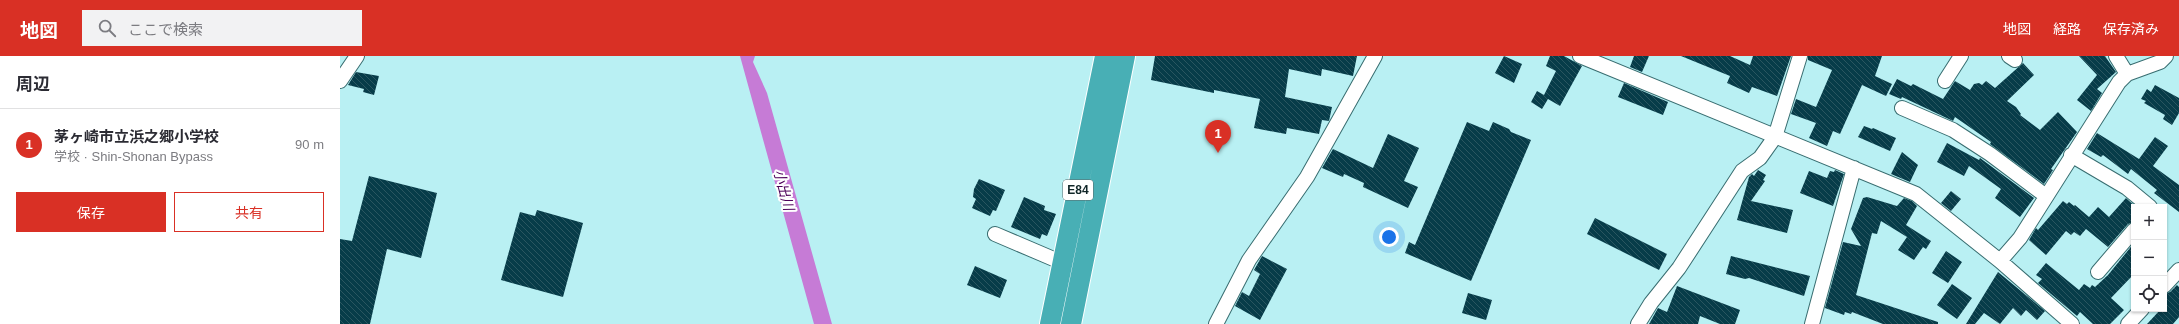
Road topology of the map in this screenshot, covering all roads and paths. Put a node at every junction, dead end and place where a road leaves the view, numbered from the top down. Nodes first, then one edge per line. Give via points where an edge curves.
1 (357, 56) edge
2 (1100, 56) edge
3 (1105, 56) edge
4 (1125, 56) edge
5 (1135, 56) edge
6 (1375, 56) edge
7 (1580, 56) edge
8 (1800, 56) edge
9 (1961, 56) edge
10 (2116, 56) edge
11 (2166, 56) edge
12 (2127, 74) junction
13 (340, 81) edge
14 (1945, 81) dead end
15 (1902, 108) dead end
16 (1775, 137) junction
17 (2071, 155) junction
18 (1854, 168) junction
19 (2046, 196) junction
20 (2146, 204) edge
21 (995, 234) dead end
22 (2131, 234) edge
23 (1056, 260) junction
24 (2000, 261) junction
25 (2179, 270) edge
26 (2098, 272) dead end
27 (2167, 283) edge
28 (2139, 312) edge
29 (1044, 324) edge
30 (1050, 324) edge
31 (1071, 324) edge
32 (1081, 324) edge
33 (1216, 324) edge
34 (1638, 324) edge
35 (1812, 324) edge
36 (2072, 324) edge
37 (2128, 324) edge

1 - 13 street
2 - 23 street
3 - 30 highway, E84
4 - 31 highway, E84
5 - 32 street
6 - 33 street via 1307,177 1249,260
7 - 16 street
8 - 16 street
9 - 14 street
10 - 12 street
11 - 12 street via 2160,62
12 - 17 street via 2119,82
15 - 19 street via 1953,130
16 - 18 street
16 - 34 street via 1760,158 1742,171
17 - 19 street
17 - 20 street via 2127,188
18 - 24 street via 1916,194
18 - 35 street
19 - 24 street via 2020,238
21 - 23 street
22 - 26 street
23 - 29 street
24 - 36 street
25 - 27 street
28 - 37 street

